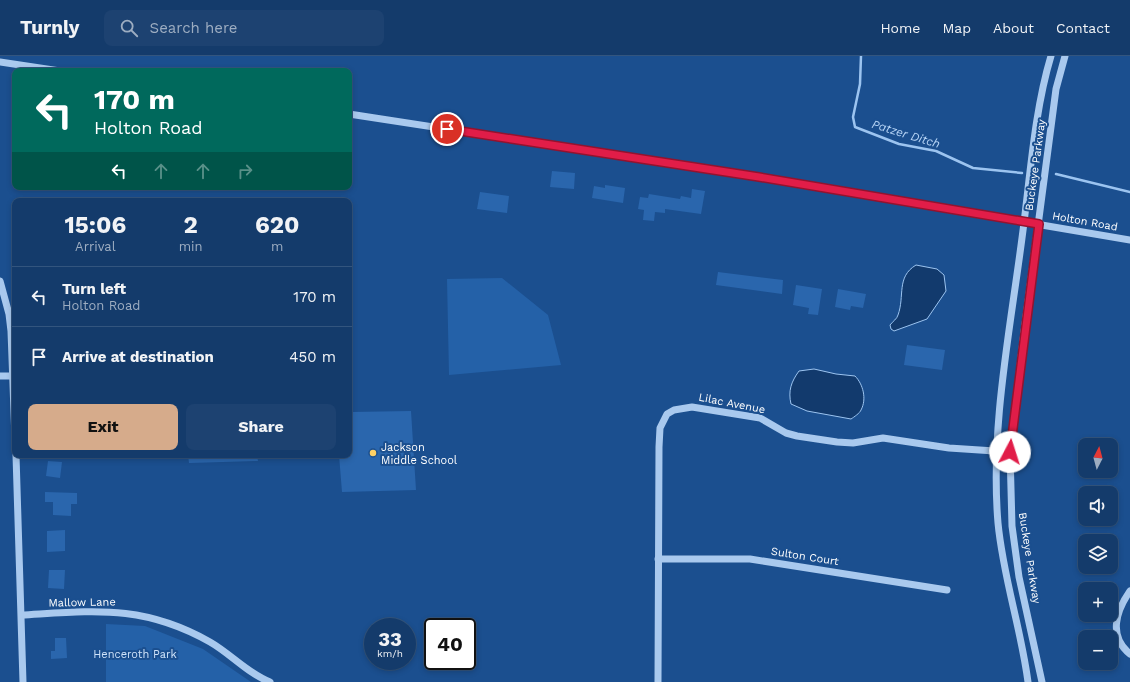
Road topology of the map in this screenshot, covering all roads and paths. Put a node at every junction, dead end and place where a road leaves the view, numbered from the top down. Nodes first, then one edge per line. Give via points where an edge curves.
1 (1051, 56) edge
2 (1065, 56) edge
3 (0, 62) edge
4 (40, 68) edge
5 (352, 114) edge
6 (1024, 222) junction
7 (1039, 224) junction
8 (1130, 240) edge
9 (0, 281) edge
10 (12, 360) edge
11 (0, 376) edge
12 (12, 376) edge
13 (996, 452) junction
14 (1010, 452) junction
15 (16, 458) edge
16 (658, 559) junction
17 (947, 590) dead end
18 (1130, 591) edge
19 (21, 615) junction
20 (1130, 654) edge
21 (23, 682) edge
22 (270, 682) edge
23 (658, 682) edge
24 (1028, 682) edge
25 (1042, 682) edge

1 - 6 street, Buckeye Parkway via 1041,97
2 - 7 street, Buckeye Parkway via 1056,89
3 - 4 street
5 - 6 street, Holton Road via 759,177
6 - 7 street, Holton Road
6 - 13 street, Buckeye Parkway
7 - 8 street, Holton Road
7 - 14 street, Buckeye Parkway
9 - 10 street via 9,314
11 - 12 street
13 - 14 street, Lilac Avenue
13 - 16 street, Lilac Avenue via 883,438 853,443 837,442 786,433 768,421 756,417 692,407 674,410 667,414 660,428
13 - 24 street, Buckeye Parkway via 1000,546
14 - 25 street, Buckeye Parkway via 1012,526 1019,577
15 - 19 street
16 - 17 street, Sulton Court via 750,559
16 - 23 street, Lilac Avenue
18 - 20 street via 1120,605 1115,620 1117,636
19 - 21 street
19 - 22 street, Mallow Lane via 109,611 150,617 187,630

